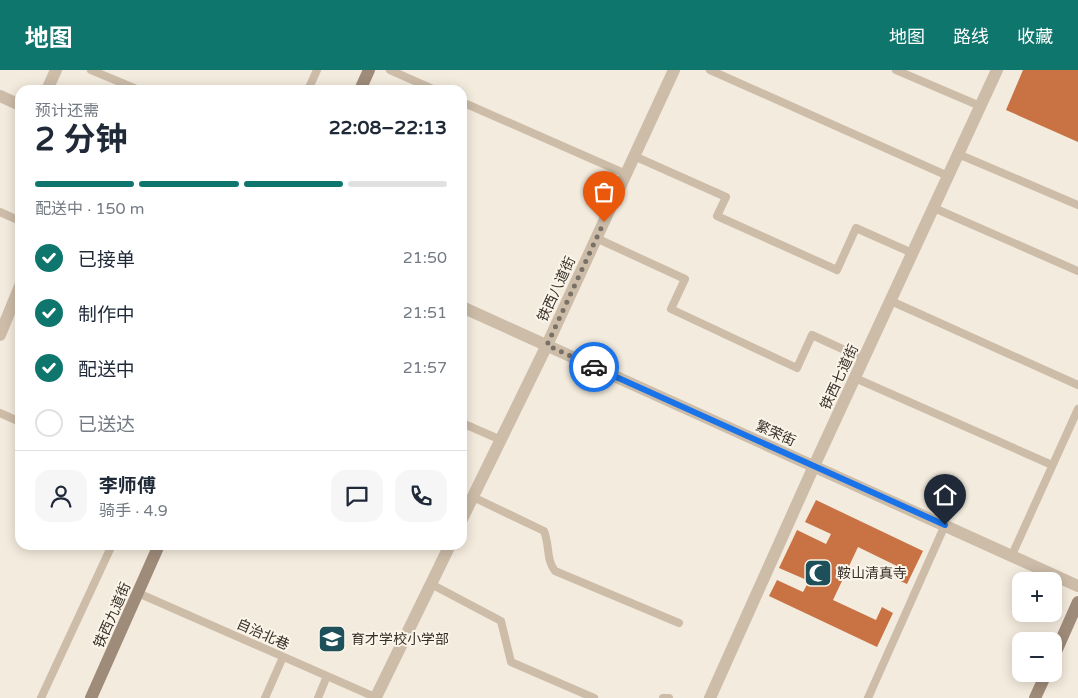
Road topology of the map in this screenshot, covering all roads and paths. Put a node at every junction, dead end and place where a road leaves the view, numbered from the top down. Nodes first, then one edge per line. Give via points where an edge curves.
1 (56, 70) edge
2 (91, 70) edge
3 (317, 70) edge
4 (369, 70) edge
5 (390, 70) edge
6 (674, 70) edge
7 (710, 70) edge
8 (896, 70) edge
9 (996, 70) edge
10 (49, 85) edge
11 (127, 85) edge
12 (310, 85) edge
13 (362, 85) edge
14 (424, 85) edge
15 (0, 96) edge
16 (15, 103) edge
17 (467, 104) edge
18 (980, 106) junction
19 (958, 154) junction
20 (634, 156) junction
21 (626, 174) junction
22 (948, 176) junction
23 (1078, 205) edge
24 (934, 208) junction
25 (0, 212) edge
26 (15, 219) edge
27 (596, 238) junction
28 (912, 253) junction
29 (1078, 271) edge
30 (15, 295) edge
31 (891, 301) junction
32 (467, 309) edge
33 (4, 314) edge
34 (0, 335) edge
35 (547, 345) junction
36 (864, 359) junction
37 (855, 378) junction
38 (1078, 384) edge
39 (1078, 409) edge
40 (0, 413) edge
41 (15, 420) edge
42 (467, 425) edge
43 (500, 440) junction
44 (1052, 465) junction
45 (814, 466) junction
46 (473, 497) junction
47 (467, 509) edge
48 (945, 525) junction
49 (110, 550) edge
50 (157, 550) edge
51 (448, 550) edge
52 (1012, 555) junction
53 (431, 584) junction
54 (1078, 586) edge
55 (138, 593) junction
56 (1078, 602) edge
57 (679, 623) dead end
58 (1062, 638) edge
59 (283, 657) junction
60 (327, 676) junction
61 (1042, 682) edge
62 (41, 698) edge
63 (91, 698) edge
64 (265, 698) edge
65 (318, 698) edge
66 (377, 698) edge
67 (594, 698) edge
68 (664, 698) edge
69 (669, 698) edge
70 (710, 698) edge
71 (868, 698) edge
72 (1035, 698) edge

1 - 10 street
2 - 11 lane
3 - 12 lane
4 - 13 main road
5 - 14 lane
6 - 20 street, 铁西八道街
7 - 22 lane
8 - 18 lane
9 - 18 street, 铁西七道街
15 - 16 street
17 - 21 lane
18 - 19 street, 铁西七道街
19 - 22 street, 铁西七道街
19 - 23 lane
20 - 21 street, 铁西八道街
20 - 28 lane via 726,197 717,216 837,270 856,228
21 - 27 street, 铁西八道街
22 - 24 street, 铁西七道街
24 - 28 street, 铁西七道街
24 - 29 lane
25 - 26 lane
27 - 35 street, 铁西八道街
27 - 36 lane via 685,279 671,309 797,368 812,336
28 - 31 street, 铁西七道街
30 - 33 street
31 - 36 street, 铁西七道街
31 - 38 lane
32 - 35 street, 繁荣街
33 - 34 street
35 - 43 street, 铁西八道街
35 - 45 street, 繁荣街
36 - 37 street, 铁西七道街
37 - 44 lane
37 - 45 street, 铁西七道街
39 - 44 lane
40 - 41 lane
42 - 43 lane
43 - 46 street, 铁西八道街
44 - 52 lane
45 - 48 street, 繁荣街
45 - 70 street, 铁西七道街
46 - 47 street, 铁西八道街
46 - 57 lane via 544,531 550,544 549,564 555,571
48 - 52 street, 繁荣街
48 - 71 lane
49 - 62 lane
50 - 55 main road, 铁西九道街
51 - 53 street
52 - 54 street, 繁荣街
53 - 66 street
53 - 67 lane via 501,621 511,662
55 - 59 lane, 自治北巷
55 - 63 main road, 铁西九道街
56 - 58 main road
59 - 60 lane, 自治北巷
59 - 64 lane
60 - 65 lane
60 - 66 lane, 自治北巷
61 - 72 main road
68 - 69 lane

